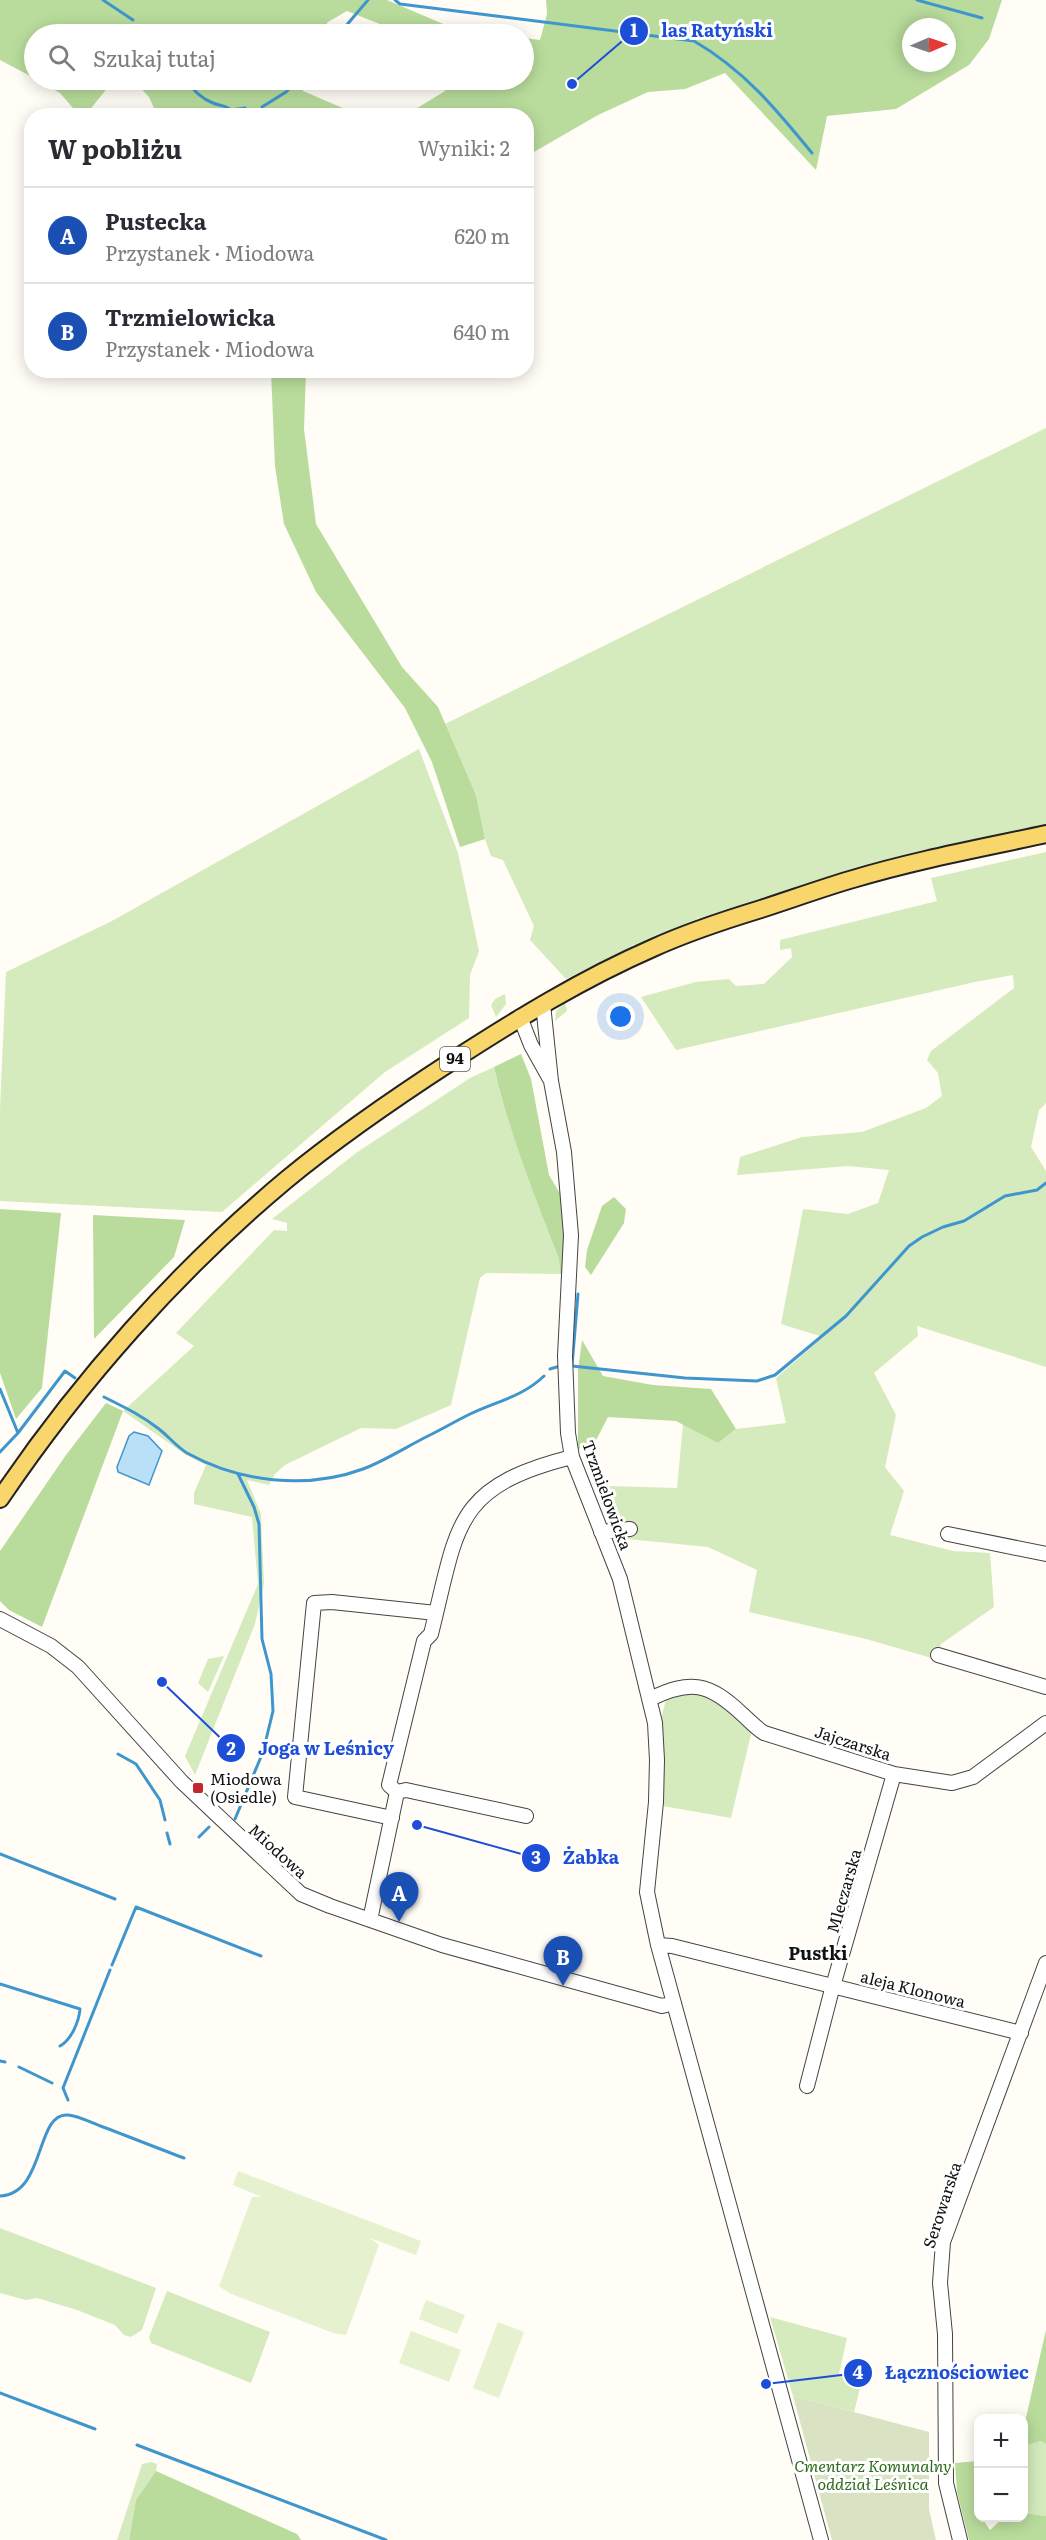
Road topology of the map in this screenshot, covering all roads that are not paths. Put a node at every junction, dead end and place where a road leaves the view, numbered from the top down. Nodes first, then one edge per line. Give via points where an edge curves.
1 (1046, 834) edge
2 (543, 1004) junction
3 (520, 1017) junction
4 (551, 1081) junction
5 (573, 1457) junction
6 (0, 1499) edge
7 (630, 1529) dead end
8 (601, 1532) junction
9 (948, 1534) dead end
10 (1046, 1554) edge
11 (436, 1613) junction
12 (0, 1618) edge
13 (938, 1655) dead end
14 (1046, 1687) edge
15 (650, 1699) junction
16 (1046, 1723) edge
17 (894, 1774) junction
18 (397, 1792) junction
19 (526, 1816) dead end
20 (392, 1818) junction
21 (370, 1920) junction
22 (658, 1945) junction
23 (1046, 1963) edge
24 (833, 1986) junction
25 (674, 2003) junction
26 (1021, 2033) junction
27 (807, 2086) dead end
28 (821, 2540) edge
29 (960, 2540) edge

1 - 2 main road, 94 via 855,878 712,925 653,948
2 - 3 main road, 94
2 - 4 street, Trzmielowicka
3 - 4 street, Trzmielowicka
3 - 6 main road, 94 via 367,1119 286,1180 231,1230 153,1307 116,1350 44,1437
4 - 5 street, Trzmielowicka via 564,1152 572,1235 565,1356 568,1433
5 - 8 street, Trzmielowicka
5 - 11 street via 508,1478 492,1488 464,1517 453,1542
7 - 8 street
8 - 15 street, Trzmielowicka via 620,1579
9 - 10 street
11 - 18 street via 431,1634 423,1641 390,1785
11 - 20 street via 314,1603 295,1797
12 - 21 street, Miodowa via 51,1646 78,1667 187,1787 301,1894
13 - 14 street
15 - 17 street, Jajczarska via 684,1685 713,1690 764,1733
15 - 22 street, Trzmielowicka via 656,1723 657,1760 646,1892
16 - 17 street, Jajczarska via 963,1782
17 - 24 street, Mleczarska
18 - 19 street via 406,1790
18 - 20 street
20 - 21 street
21 - 25 street, Miodowa via 541,1974 662,2006
22 - 24 street, aleja Klonowa
22 - 25 street, Trzmielowicka
23 - 26 street, Serowarska
24 - 26 street, aleja Klonowa
24 - 27 street, Mleczarska
25 - 28 street, Trzmielowicka
26 - 29 street, Serowarska via 943,2242 940,2265 945,2334 946,2483

